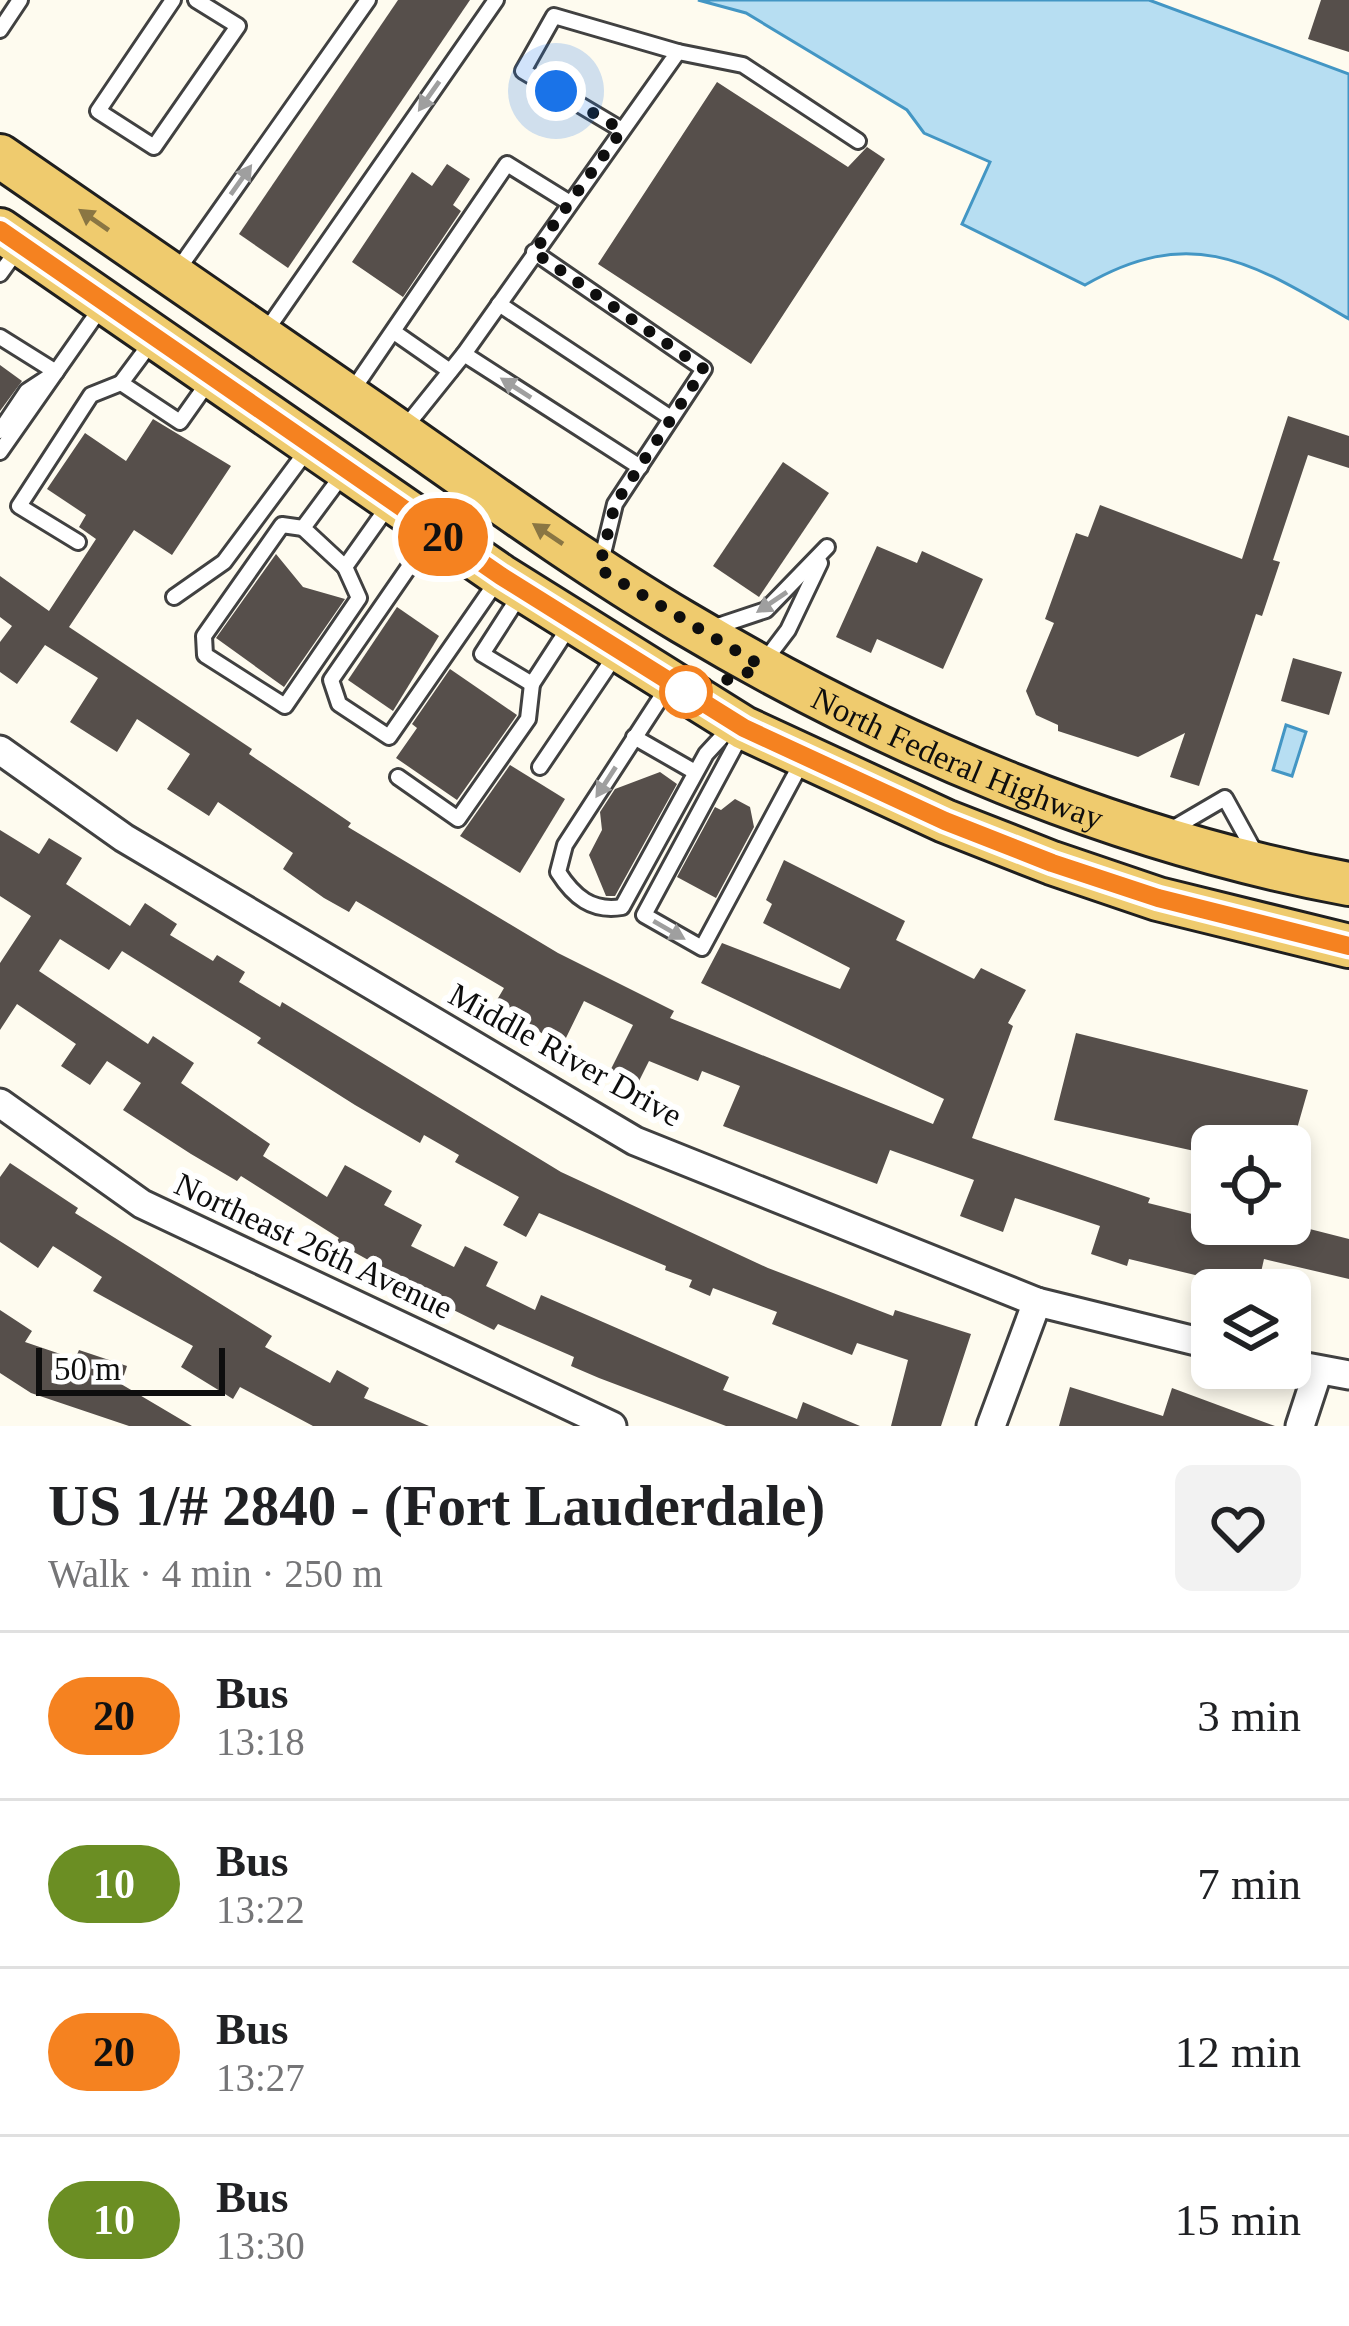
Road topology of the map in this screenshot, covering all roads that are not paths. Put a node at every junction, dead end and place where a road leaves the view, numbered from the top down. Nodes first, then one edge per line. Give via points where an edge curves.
1 (20, 0) edge
2 (172, 0) edge
3 (196, 0) edge
4 (368, 0) edge
5 (496, 0) edge
6 (0, 30) edge
7 (678, 52) junction
8 (622, 130) junction
9 (858, 141) dead end
10 (0, 156) edge
11 (570, 203) junction
12 (7, 250) edge
13 (534, 252) junction
14 (174, 276) junction
15 (104, 302) junction
16 (499, 304) junction
17 (394, 332) junction
18 (262, 336) junction
19 (0, 337) edge
20 (155, 338) junction
21 (464, 354) junction
22 (450, 371) junction
23 (56, 372) junction
24 (212, 377) junction
25 (121, 382) junction
26 (348, 396) junction
27 (671, 418) junction
28 (0, 431) edge
29 (401, 433) junction
30 (310, 445) junction
31 (0, 452) edge
32 (640, 466) junction
33 (346, 470) junction
34 (392, 501) junction
35 (304, 528) junction
36 (434, 530) junction
37 (78, 542) dead end
38 (345, 567) junction
39 (599, 569) junction
40 (512, 583) junction
41 (173, 596) dead end
42 (572, 622) junction
43 (700, 632) junction
44 (618, 651) junction
45 (760, 665) junction
46 (670, 683) junction
47 (532, 684) junction
48 (828, 701) junction
49 (741, 725) junction
50 (634, 737) junction
51 (0, 750) edge
52 (804, 758) junction
53 (540, 766) dead end
54 (695, 772) junction
55 (398, 778) dead end
56 (1349, 884) edge
57 (1349, 946) edge
58 (0, 1103) edge
59 (1037, 1302) junction
60 (1191, 1340) edge
61 (1311, 1368) edge
62 (1349, 1375) edge
63 (1303, 1389) edge
64 (612, 1426) edge
65 (991, 1426) edge
66 (1300, 1426) edge

1 - 6 lane
2 - 3 lane via 98,111 154,147 238,26
14 -> 4 lane
5 -> 18 lane
7 - 8 lane
7 - 8 lane via 554,16 523,70
7 - 9 lane via 743,65
8 - 11 lane
14 -> 10 main road, North Federal Highway
11 - 13 lane
11 - 17 lane via 507,164
12 - 15 main road, North Federal Highway
13 - 16 lane
13 - 27 lane via 704,369
14 - 18 main road, North Federal Highway
15 - 20 main road, North Federal Highway
15 - 23 lane
16 - 21 lane
16 - 27 lane
17 - 22 lane
17 - 26 lane
18 - 26 main road, North Federal Highway
19 - 23 lane
20 - 24 main road, North Federal Highway
20 - 25 lane
21 - 22 lane
32 -> 21 lane
22 - 29 lane
23 - 28 lane via 27,391
23 - 31 lane
24 - 25 lane via 180,422
24 - 30 main road, North Federal Highway
25 - 37 lane via 91,395 19,506
26 - 29 main road, North Federal Highway
27 - 32 lane
39 -> 29 main road, North Federal Highway
30 - 33 main road, North Federal Highway
30 - 41 lane via 224,562
32 - 39 lane via 615,504
33 - 34 main road, North Federal Highway
33 - 35 lane
34 - 36 main road, North Federal Highway
34 - 38 lane
35 - 38 lane
35 - 38 lane via 281,524 204,636 205,655 285,706 359,598
36 - 40 main road, North Federal Highway
36 - 40 lane via 331,680 340,704 389,737
39 - 43 main road, North Federal Highway
40 - 42 main road, North Federal Highway
40 - 47 lane via 482,654
42 - 44 main road, North Federal Highway
42 - 47 lane
43 - 45 main road, North Federal Highway
45 -> 43 lane via 788,630 827,548 766,610
44 - 46 main road, North Federal Highway
44 - 53 lane
45 - 46 main road via 716,683
45 - 48 main road, North Federal Highway
46 - 49 main road, North Federal Highway
46 - 50 lane
47 - 55 lane via 528,718 458,819
48 - 49 main road via 791,699
48 - 56 main road, North Federal Highway via 994,776 1162,835
49 - 52 main road, North Federal Highway
49 -> 52 lane via 644,915 701,948
49 - 54 lane via 716,737
50 - 54 lane
50 -> 54 lane via 565,844 559,872 573,895 604,910 622,907
51 - 59 street, Middle River Drive via 124,838 634,1141
52 - 57 main road, North Federal Highway via 1052,863
58 - 64 street, Northeast 26th Avenue via 142,1204
59 - 60 street, Middle River Drive
59 - 65 street
61 - 62 street
63 - 66 street

